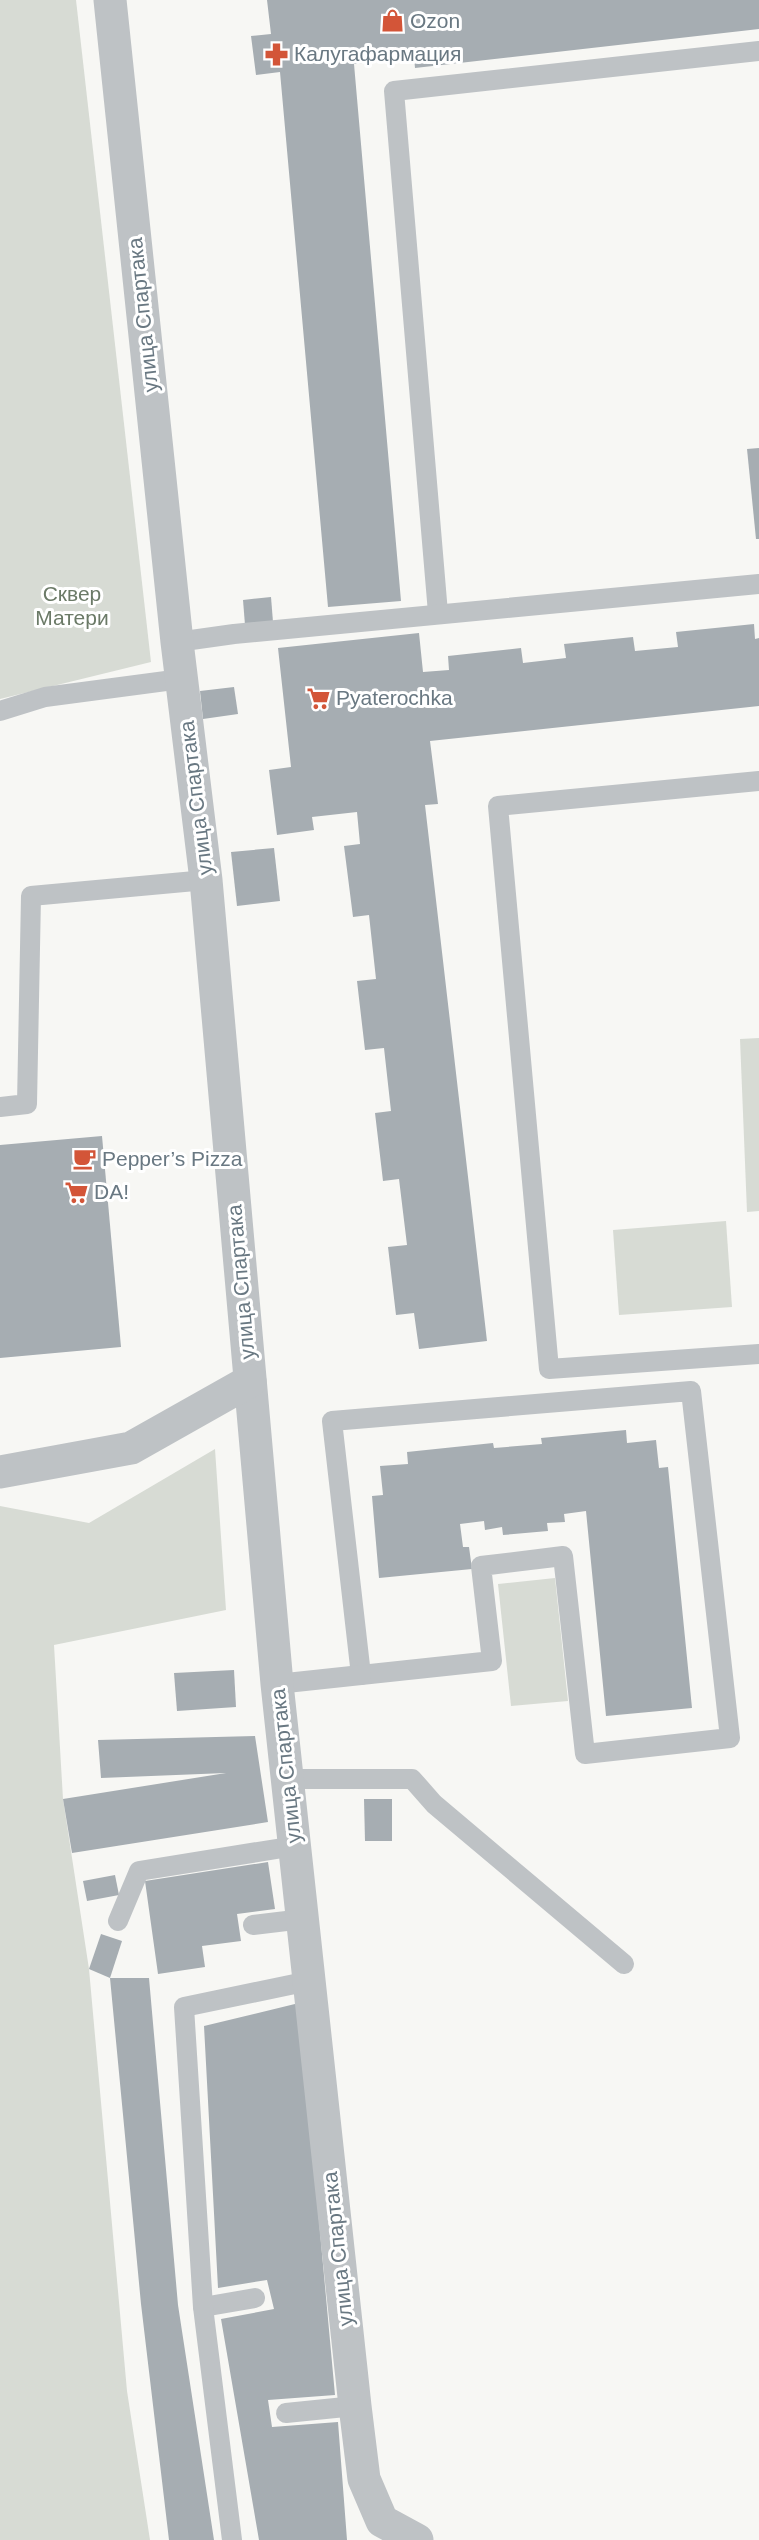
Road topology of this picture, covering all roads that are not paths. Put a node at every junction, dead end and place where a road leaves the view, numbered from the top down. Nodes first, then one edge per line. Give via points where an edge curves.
1 (110, 0) edge
2 (759, 51) edge
3 (759, 584) edge
4 (438, 613) junction
5 (177, 642) junction
6 (181, 679) junction
7 (0, 711) edge
8 (759, 781) edge
9 (206, 880) junction
10 (0, 1107) edge
11 (759, 1354) edge
12 (250, 1381) junction
13 (0, 1472) edge
14 (361, 1675) junction
15 (277, 1684) junction
16 (288, 1779) junction
17 (295, 1846) junction
18 (303, 1919) junction
19 (118, 1921) dead end
20 (253, 1925) dead end
21 (624, 1964) dead end
22 (309, 1981) junction
23 (255, 2298) dead end
24 (203, 2307) junction
25 (355, 2406) junction
26 (286, 2413) dead end
27 (379, 2531) edge
28 (232, 2540) edge
29 (417, 2540) edge

1 - 5 street, улица Спартака
2 - 4 lane via 394,91
3 - 4 lane
4 - 5 lane
5 - 6 street, улица Спартака
6 - 7 lane via 45,697
6 - 9 street, улица Спартака
8 - 11 lane via 498,806 549,1369
9 - 10 lane via 31,896 27,1104
9 - 12 street, улица Спартака
12 - 13 street via 131,1448
12 - 15 street, улица Спартака
14 - 14 lane via 332,1421 691,1391 730,1738 585,1754 563,1556 481,1566 492,1661
14 - 15 lane
15 - 16 street, улица Спартака
16 - 17 street, улица Спартака
16 - 21 lane via 412,1779 434,1804
17 - 18 street, улица Спартака
17 - 19 lane via 139,1871
18 - 20 lane
18 - 22 street, улица Спартака
22 - 24 lane via 184,2007
22 - 25 street, улица Спартака
23 - 24 lane
24 - 28 lane
25 - 26 lane
25 - 27 street, улица Спартака via 364,2478
27 - 29 street, улица Спартака

